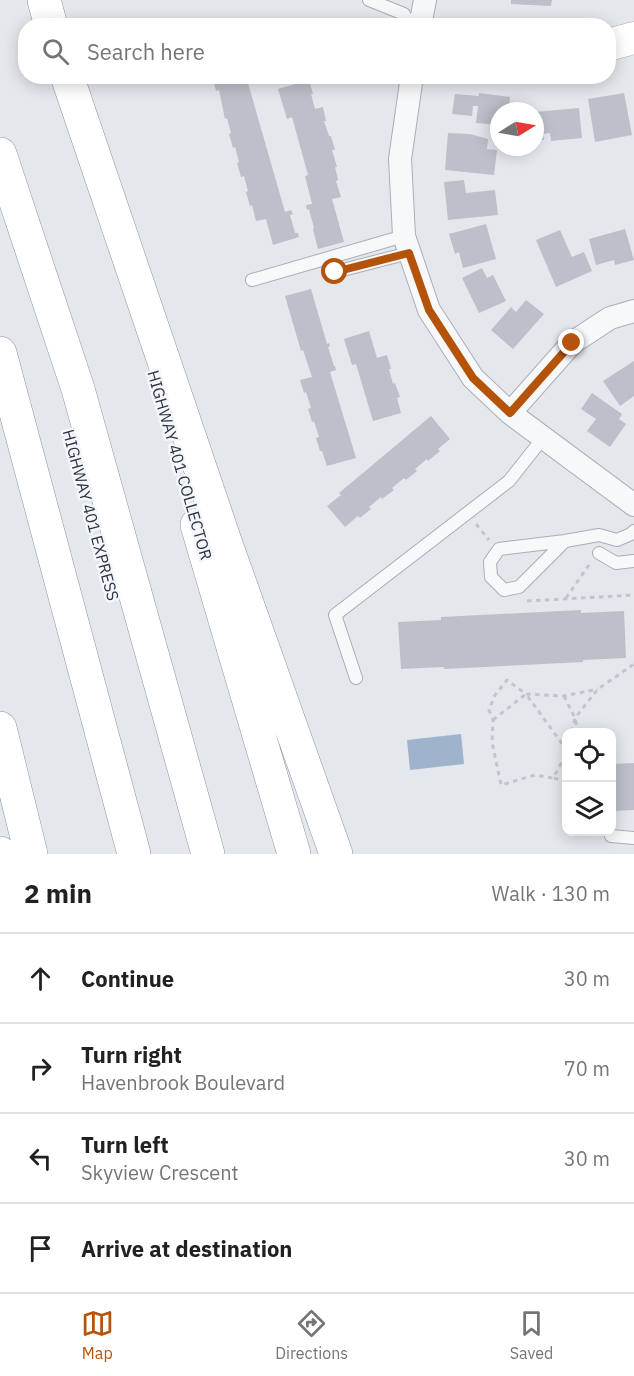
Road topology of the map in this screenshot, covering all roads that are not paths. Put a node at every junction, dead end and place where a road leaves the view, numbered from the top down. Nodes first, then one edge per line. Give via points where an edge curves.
1 (44, 0) edge
2 (369, 0) edge
3 (425, 0) edge
4 (49, 18) edge
5 (406, 18) edge
6 (422, 18) edge
7 (634, 38) edge
8 (616, 43) edge
9 (69, 84) edge
10 (70, 84) edge
11 (411, 84) edge
12 (0, 154) edge
13 (0, 174) edge
14 (406, 245) junction
15 (335, 272) dead end
16 (252, 280) dead end
17 (634, 311) edge
18 (0, 353) edge
19 (510, 413) junction
20 (0, 432) edge
21 (543, 438) junction
22 (634, 505) edge
23 (634, 531) edge
24 (566, 541) junction
25 (599, 552) dead end
26 (634, 561) edge
27 (356, 678) dead end
28 (0, 728) edge
29 (611, 836) dead end
30 (634, 838) edge
31 (31, 854) edge
32 (115, 854) edge
33 (134, 854) edge
34 (185, 854) edge
35 (208, 854) edge
36 (294, 854) edge
37 (336, 854) edge

1 - 4 highway
2 - 5 lane
3 - 6 street
7 - 8 street
9 - 36 highway, HIGHWAY 401 COLLECTOR
10 - 37 highway
11 - 14 street via 400,159
12 - 35 highway via 78,389
13 - 34 highway, HIGHWAY 401 EXPRESS
14 - 15 lane
14 - 16 lane
14 - 19 street via 429,310 473,378
17 - 19 street via 610,318 572,343
18 - 33 highway
19 - 21 street
20 - 32 highway
21 - 22 street
21 - 27 lane via 509,481 335,615
23 - 24 lane via 617,540 599,535
24 - 24 lane via 499,549 490,562 491,577 504,590 519,587
25 - 26 lane via 616,563
28 - 31 highway
29 - 30 lane

